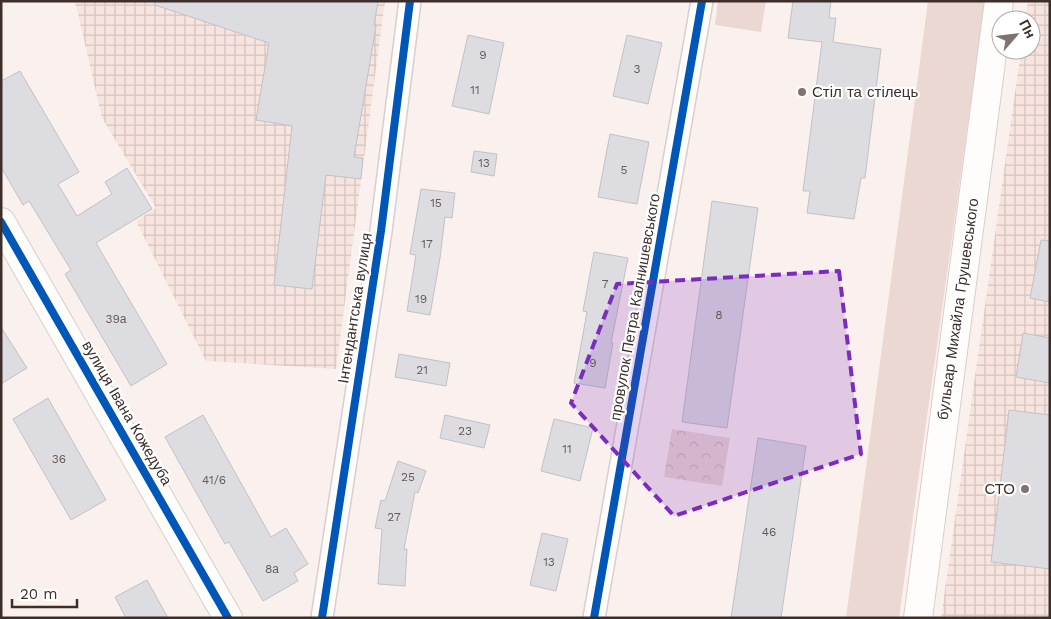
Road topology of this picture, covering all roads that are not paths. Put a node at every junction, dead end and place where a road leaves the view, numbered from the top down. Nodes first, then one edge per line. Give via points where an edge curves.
1 (410, 1) edge
2 (702, 1) edge
3 (999, 1) edge
4 (1, 222) edge
5 (228, 618) edge
6 (322, 618) edge
7 (594, 618) edge
8 (918, 618) edge

1 - 6 street, Інтендантська вулиця via 381,232
2 - 7 street, провулок Петра Калнишевського
3 - 8 main road, бульвар Михайла Грушевського
4 - 5 main road, вулиця Івана Кожедуба

